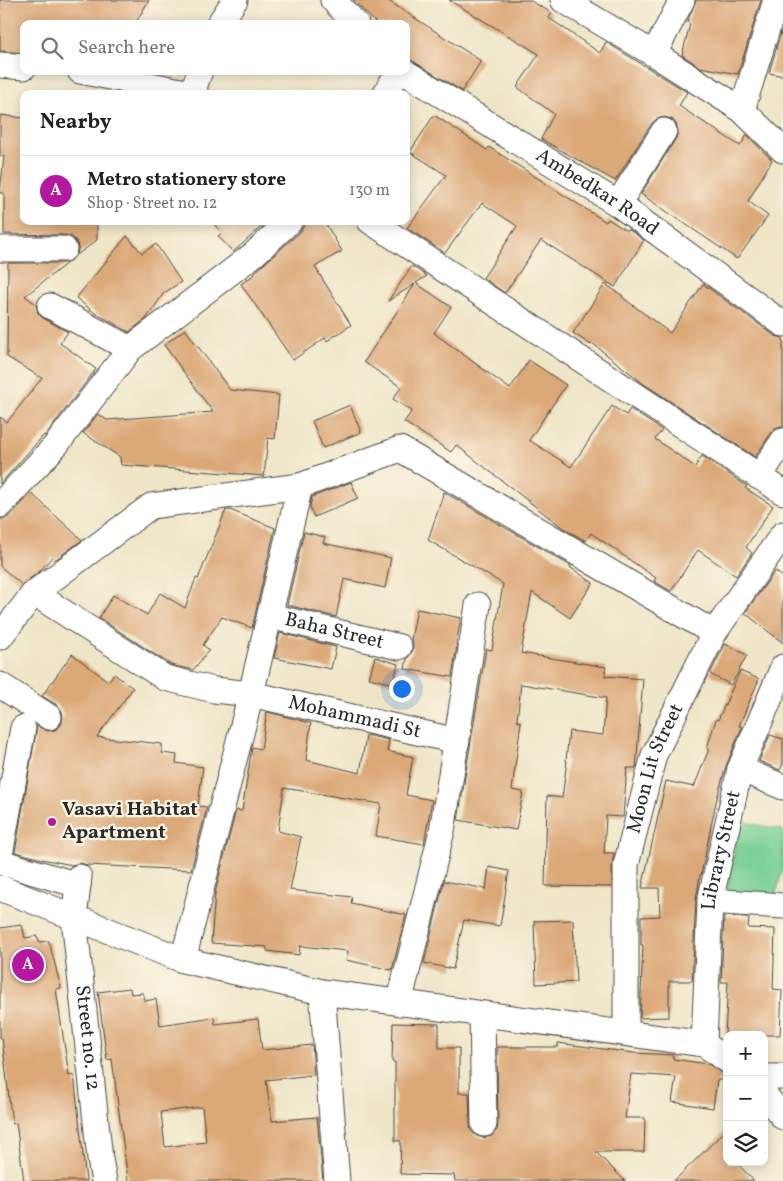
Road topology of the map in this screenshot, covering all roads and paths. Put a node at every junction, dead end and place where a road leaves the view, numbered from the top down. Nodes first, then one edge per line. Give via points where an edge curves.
1 (235, 0) edge
2 (333, 0) edge
3 (563, 0) edge
4 (682, 0) edge
5 (776, 0) edge
6 (222, 20) edge
7 (352, 20) edge
8 (654, 54) junction
9 (0, 66) edge
10 (20, 67) edge
11 (111, 75) edge
12 (398, 75) edge
13 (408, 75) edge
14 (196, 86) edge
15 (388, 90) edge
16 (742, 110) junction
17 (664, 131) dead end
18 (783, 150) edge
19 (618, 204) junction
20 (286, 225) edge
21 (376, 225) edge
22 (0, 249) edge
23 (64, 249) dead end
24 (50, 306) dead end
25 (783, 324) edge
26 (130, 349) junction
27 (783, 441) edge
28 (759, 476) junction
29 (300, 486) junction
30 (783, 492) edge
31 (0, 505) edge
32 (783, 534) edge
33 (34, 593) junction
34 (478, 605) dead end
35 (270, 616) junction
36 (714, 633) junction
37 (0, 637) edge
38 (398, 647) dead end
39 (783, 667) edge
40 (0, 685) edge
41 (251, 694) junction
42 (49, 717) dead end
43 (23, 728) dead end
44 (457, 740) junction
45 (740, 769) junction
46 (783, 787) edge
47 (0, 855) edge
48 (0, 862) edge
49 (0, 888) edge
50 (710, 901) junction
51 (783, 906) edge
52 (74, 918) junction
53 (183, 960) junction
54 (322, 992) junction
55 (399, 1002) junction
56 (482, 1014) junction
57 (626, 1033) junction
58 (704, 1044) junction
59 (723, 1057) edge
60 (768, 1077) edge
61 (783, 1077) edge
62 (768, 1099) edge
63 (783, 1117) edge
64 (484, 1124) dead end
65 (102, 1170) edge
66 (337, 1181) edge

1 - 6 street
2 - 7 street
3 - 8 street
4 - 8 street
5 - 16 street
8 - 16 street
9 - 10 street
11 - 14 street
12 - 15 street
13 - 19 street, Ambedkar Road
16 - 18 street
17 - 19 street
19 - 25 street, Ambedkar Road
20 - 26 street via 253,255
21 - 28 street
22 - 23 street
24 - 26 street
26 - 31 street via 56,445
27 - 28 street
28 - 30 street
29 - 33 street via 151,506
29 - 35 street
29 - 36 street via 400,449
32 - 36 street, Moon Lit Street
33 - 37 street
33 - 41 street, Mohammadi St via 165,678 214,690
34 - 44 street
35 - 38 street, Baha Street
35 - 41 street
36 - 57 street, Moon Lit Street via 654,755 626,865
39 - 45 street, Library Street
40 - 42 street
41 - 44 street, Mohammadi St
41 - 53 street
43 - 47 street
44 - 55 street via 442,831
45 - 46 street
45 - 50 street, Library Street
48 - 52 street, Street no. 12 via 78,881
49 - 52 street
50 - 51 street
50 - 58 street, Library Street
52 - 53 street
52 - 65 street, Street no. 12
53 - 54 street
54 - 55 street
54 - 66 street
55 - 56 street
56 - 57 street
56 - 64 street
57 - 58 street
58 - 59 street
60 - 61 street
62 - 63 street

